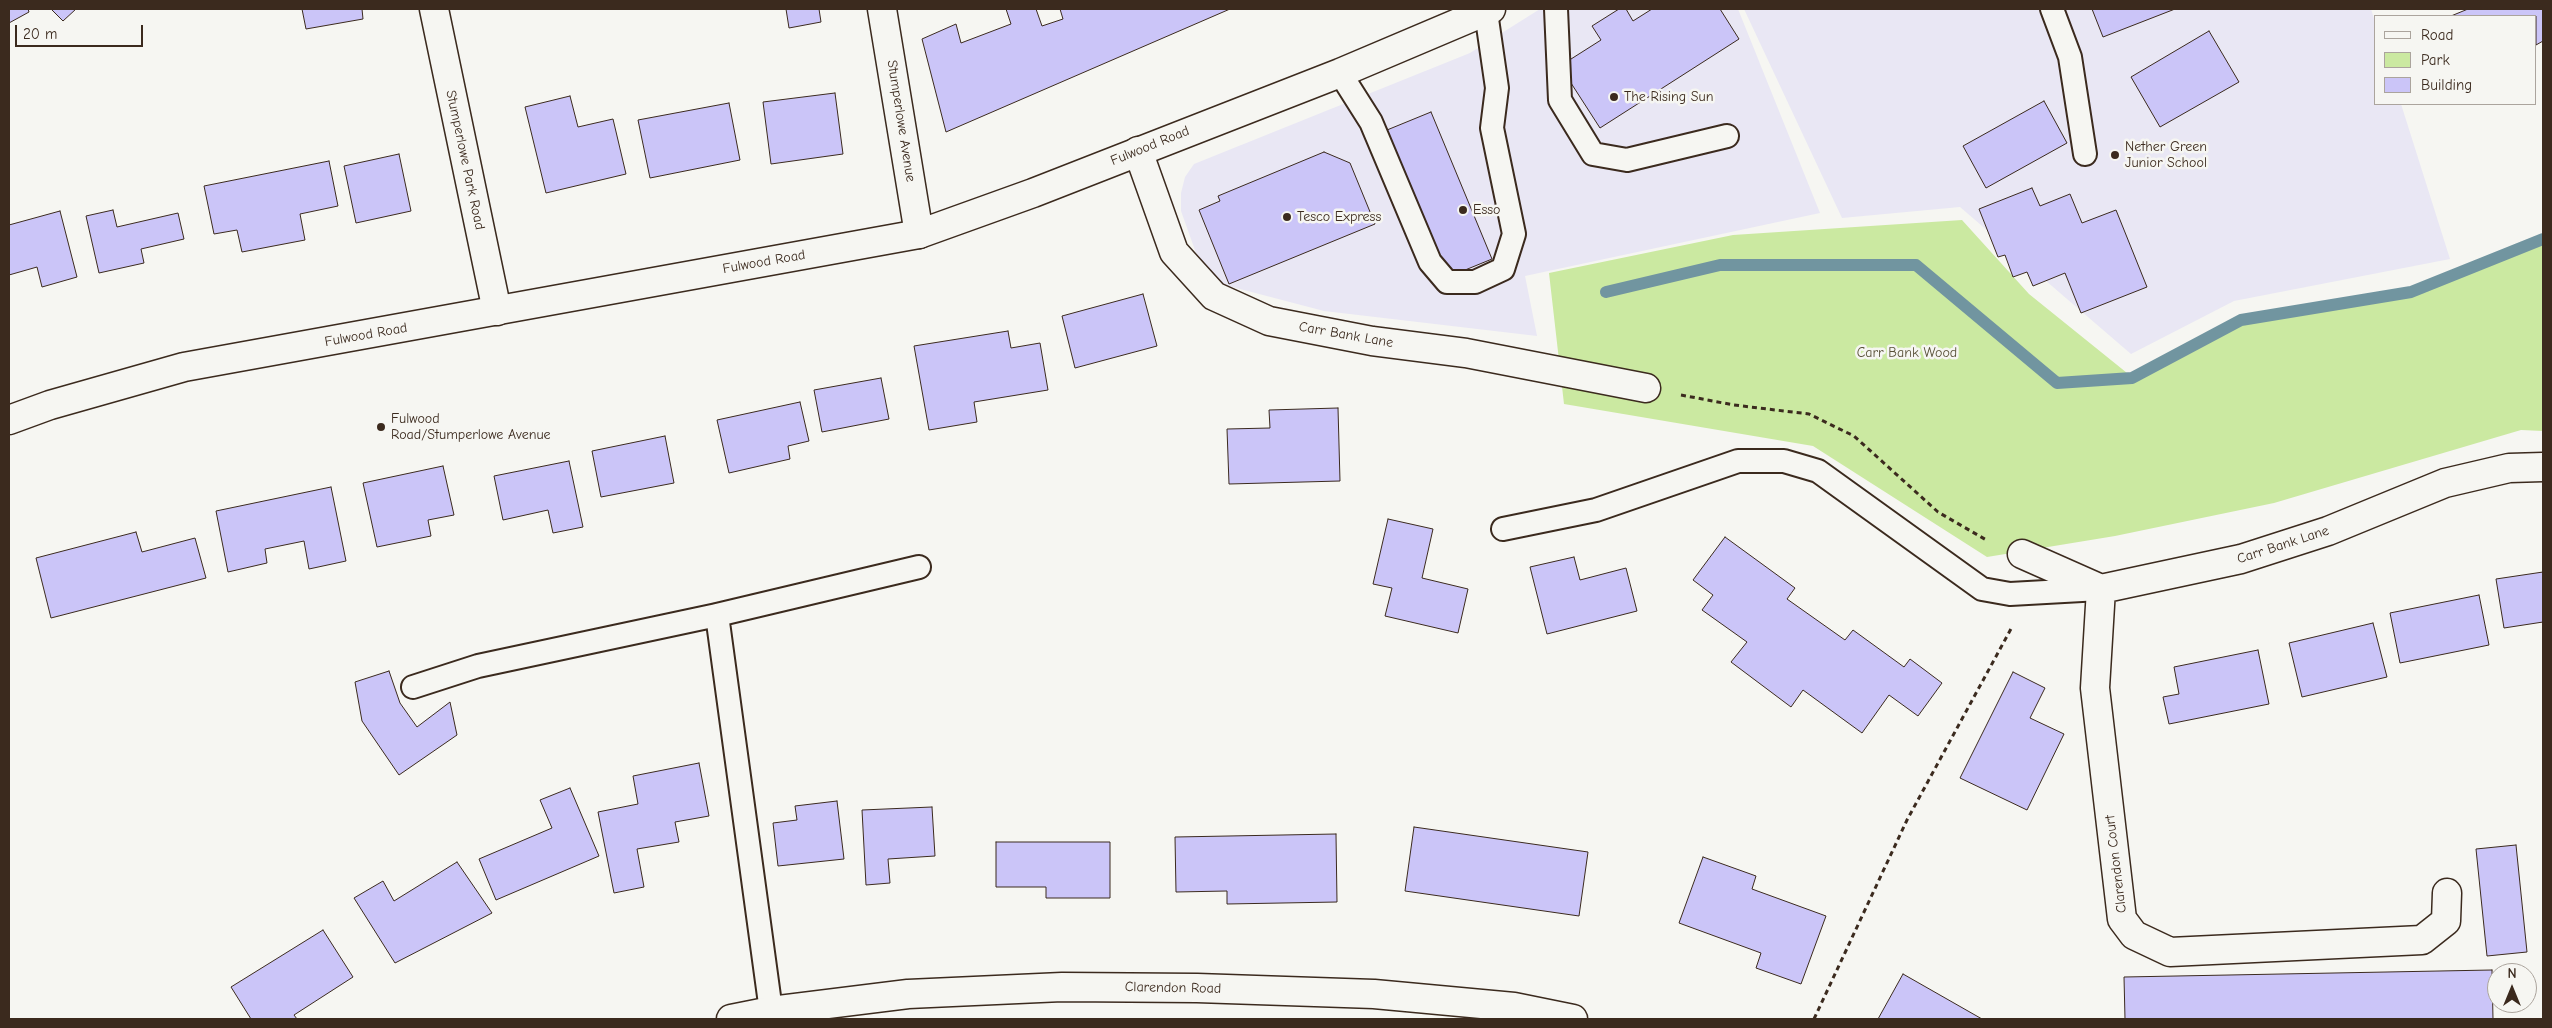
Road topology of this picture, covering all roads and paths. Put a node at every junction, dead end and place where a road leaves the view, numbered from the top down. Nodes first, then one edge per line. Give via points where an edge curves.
1 (434, 9) edge
2 (882, 9) edge
3 (1556, 9) edge
4 (2052, 9) edge
5 (1488, 10) edge
6 (1340, 73) junction
7 (1727, 136) dead end
8 (1138, 151) junction
9 (2085, 154) dead end
10 (919, 234) junction
11 (497, 311) junction
12 (1646, 388) dead end
13 (9, 420) edge
14 (2543, 468) edge
15 (1503, 529) dead end
16 (2022, 554) dead end
17 (919, 567) dead end
18 (2101, 589) junction
19 (2031, 593) junction
20 (717, 615) junction
21 (413, 687) dead end
22 (2447, 893) dead end
23 (772, 1011) junction
24 (732, 1019) edge
25 (1573, 1019) edge
26 (1814, 1019) edge

1 - 11 street, Stumperlowe Park Road
2 - 10 street, Stumperlowe Avenue
3 - 7 lane via 1560,100 1593,154 1627,160
4 - 9 lane via 2070,57
5 - 6 street, Fulwood Road
5 - 6 lane via 1498,88 1492,128 1514,234 1502,270 1475,282 1447,282 1430,262 1371,122
6 - 8 street, Fulwood Road
8 - 10 street, Fulwood Road via 1033,194
8 - 12 street, Carr Bank Lane via 1174,252 1214,296 1222,300 1269,321 1372,341 1466,353
10 - 11 street, Fulwood Road
11 - 13 street, Fulwood Road via 184,367
14 - 18 street, Carr Bank Lane via 2509,468 2445,483 2328,531 2241,559
15 - 19 lane via 1596,510 1738,461 1784,461 1818,471 1982,589 2010,594
16 - 18 street
17 - 20 lane
18 - 19 lane
18 - 22 street, Clarendon Court via 2095,688 2122,919 2134,935 2170,952 2422,940 2446,921
19 - 26 path via 1907,820
20 - 21 lane via 478,666
20 - 23 lane
23 - 24 street, Clarendon Road
23 - 25 street, Clarendon Road via 908,994 1062,987 1187,988 1374,994 1514,1007

